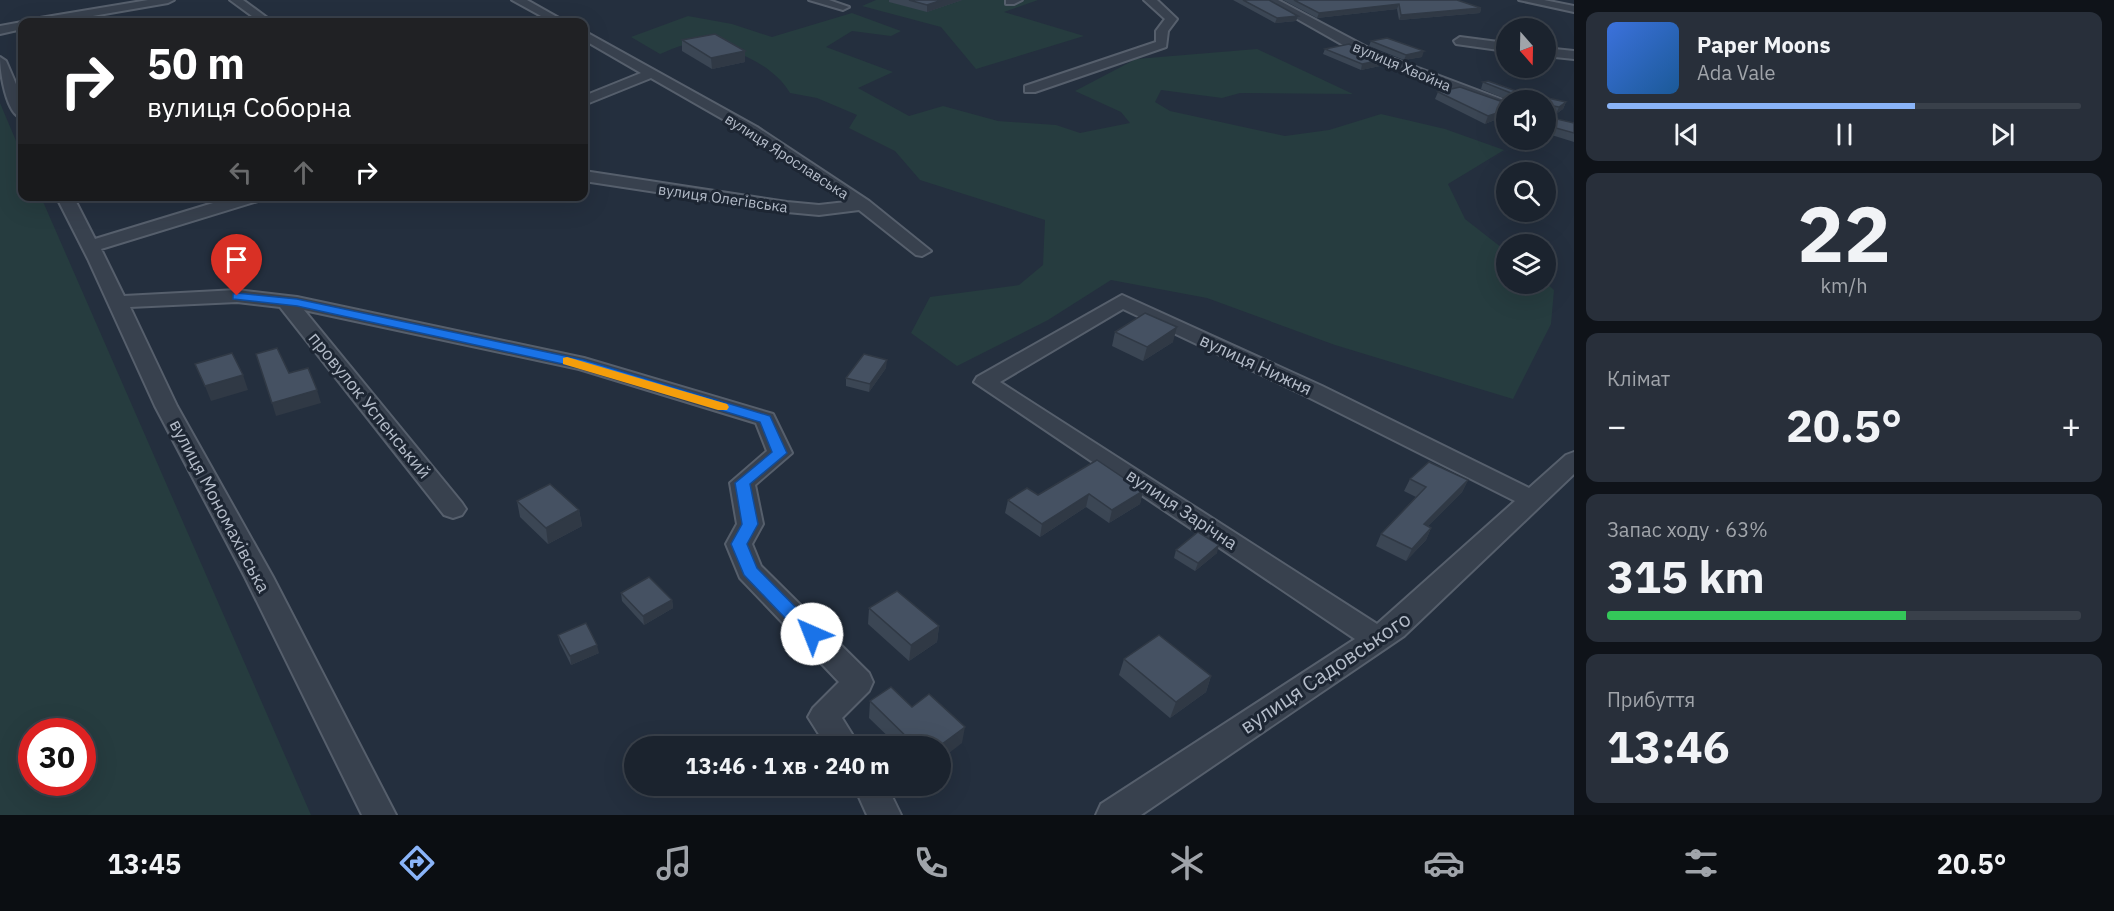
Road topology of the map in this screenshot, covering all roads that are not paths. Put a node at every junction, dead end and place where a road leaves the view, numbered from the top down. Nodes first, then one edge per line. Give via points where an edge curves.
1 (168, 0) edge
2 (236, 0) edge
3 (518, 0) edge
4 (815, 0) edge
5 (1150, 0) edge
6 (1270, 0) edge
7 (1526, 0) edge
8 (1569, 0) edge
9 (843, 7) dead end
10 (1574, 8) edge
11 (63, 18) edge
12 (261, 18) edge
13 (552, 18) edge
14 (18, 26) edge
15 (0, 28) edge
16 (588, 37) edge
17 (1460, 41) dead end
18 (1496, 46) edge
19 (1556, 53) edge
20 (1574, 55) edge
21 (0, 61) edge
22 (649, 74) junction
23 (1030, 89) dead end
24 (588, 99) edge
25 (1496, 102) edge
26 (18, 104) edge
27 (588, 177) edge
28 (67, 201) edge
29 (238, 201) edge
30 (863, 205) junction
31 (90, 246) junction
32 (922, 251) dead end
33 (286, 301) junction
34 (117, 302) junction
35 (985, 382) joint
36 (1574, 460) edge
37 (1532, 499) junction
38 (453, 508) dead end
39 (1376, 638) junction
40 (837, 736) edge
41 (875, 796) edge
42 (379, 815) edge
43 (884, 815) edge
44 (1113, 815) edge

1 - 11 street
2 - 12 street
3 - 13 street
4 - 9 street
5 - 23 street via 1171,19 1162,31 1162,44
6 - 25 street, вулиця Хвойна via 1371,55
7 - 10 street
8 - 10 street
14 - 15 street
16 - 22 street, вулиця Ярославська
17 - 18 street
19 - 20 street
21 - 26 street
22 - 24 street
22 - 30 street, вулиця Ярославська via 752,130
27 - 30 street, вулиця Олегівська via 787,207 819,210
28 - 31 street, вулиця Мономахівська
29 - 31 street
30 - 32 street, вулиця Ярославська
31 - 34 street, вулиця Мономахівська
33 - 34 street via 237,296
33 - 38 street, провулок Успенський
33 - 40 street via 584,364 765,419 780,453 742,483 750,524 739,544 750,571 858,682 824,717
34 - 42 street, вулиця Мономахівська via 166,406 259,577
35 - 37 street, вулиця Нижня via 1122,301
35 - 39 street, вулиця Зарічна
36 - 37 street, вулиця Садовського
37 - 39 street, вулиця Садовського via 1423,603
39 - 44 street, вулиця Садовського
41 - 43 street

